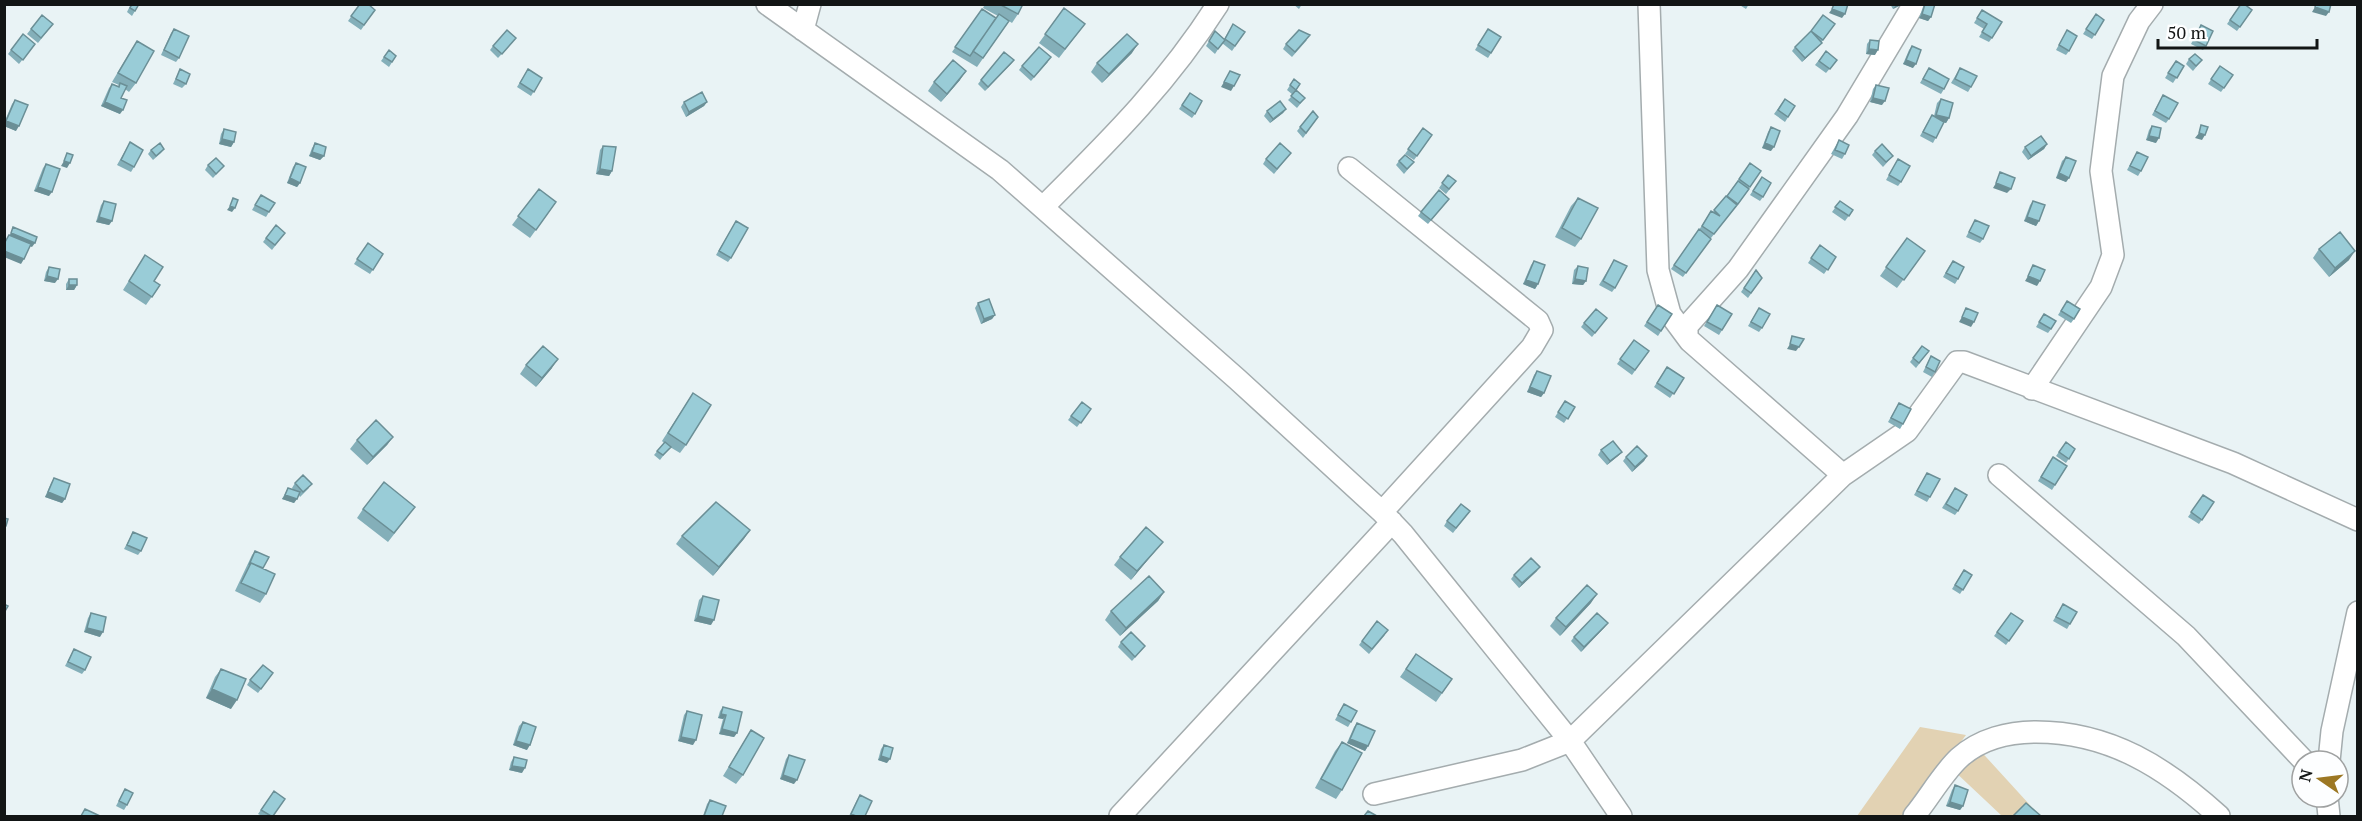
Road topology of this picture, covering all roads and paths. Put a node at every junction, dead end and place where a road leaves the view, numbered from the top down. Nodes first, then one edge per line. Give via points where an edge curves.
1 (767, 4) edge
2 (810, 4) edge
3 (1218, 4) edge
4 (1649, 4) edge
5 (1914, 4) edge
6 (2152, 4) edge
7 (803, 30) junction
8 (1349, 168) dead end
9 (1044, 207) junction
10 (1687, 334) junction
11 (2032, 389) junction
12 (1843, 475) junction
13 (2000, 475) dead end
14 (1387, 517) junction
15 (2358, 519) edge
16 (2358, 612) edge
17 (1570, 741) junction
18 (2293, 749) edge
19 (2330, 749) edge
20 (1374, 794) dead end
21 (1120, 816) edge
22 (1621, 816) edge
23 (1914, 816) edge
24 (2219, 816) edge

1 - 7 street
2 - 7 street
3 - 9 street via 1188,52 1143,106
4 - 10 street via 1658,270 1670,314
5 - 10 street via 1847,116 1738,269 1687,326
6 - 11 street via 2139,21 2113,76 2101,171 2113,255 2101,287
7 - 9 street via 1000,170
8 - 14 street via 1538,321 1542,330 1532,347
9 - 14 street
10 - 12 street via 1690,341
11 - 12 street via 1957,362 1907,431
11 - 15 street via 2233,463
12 - 17 street
13 - 18 street via 2186,636
14 - 17 street
14 - 21 street
16 - 19 street
17 - 20 street via 1522,760
17 - 22 street
23 - 24 street via 1960,758 1983,742 2014,732 2062,732 2103,741 2170,776

